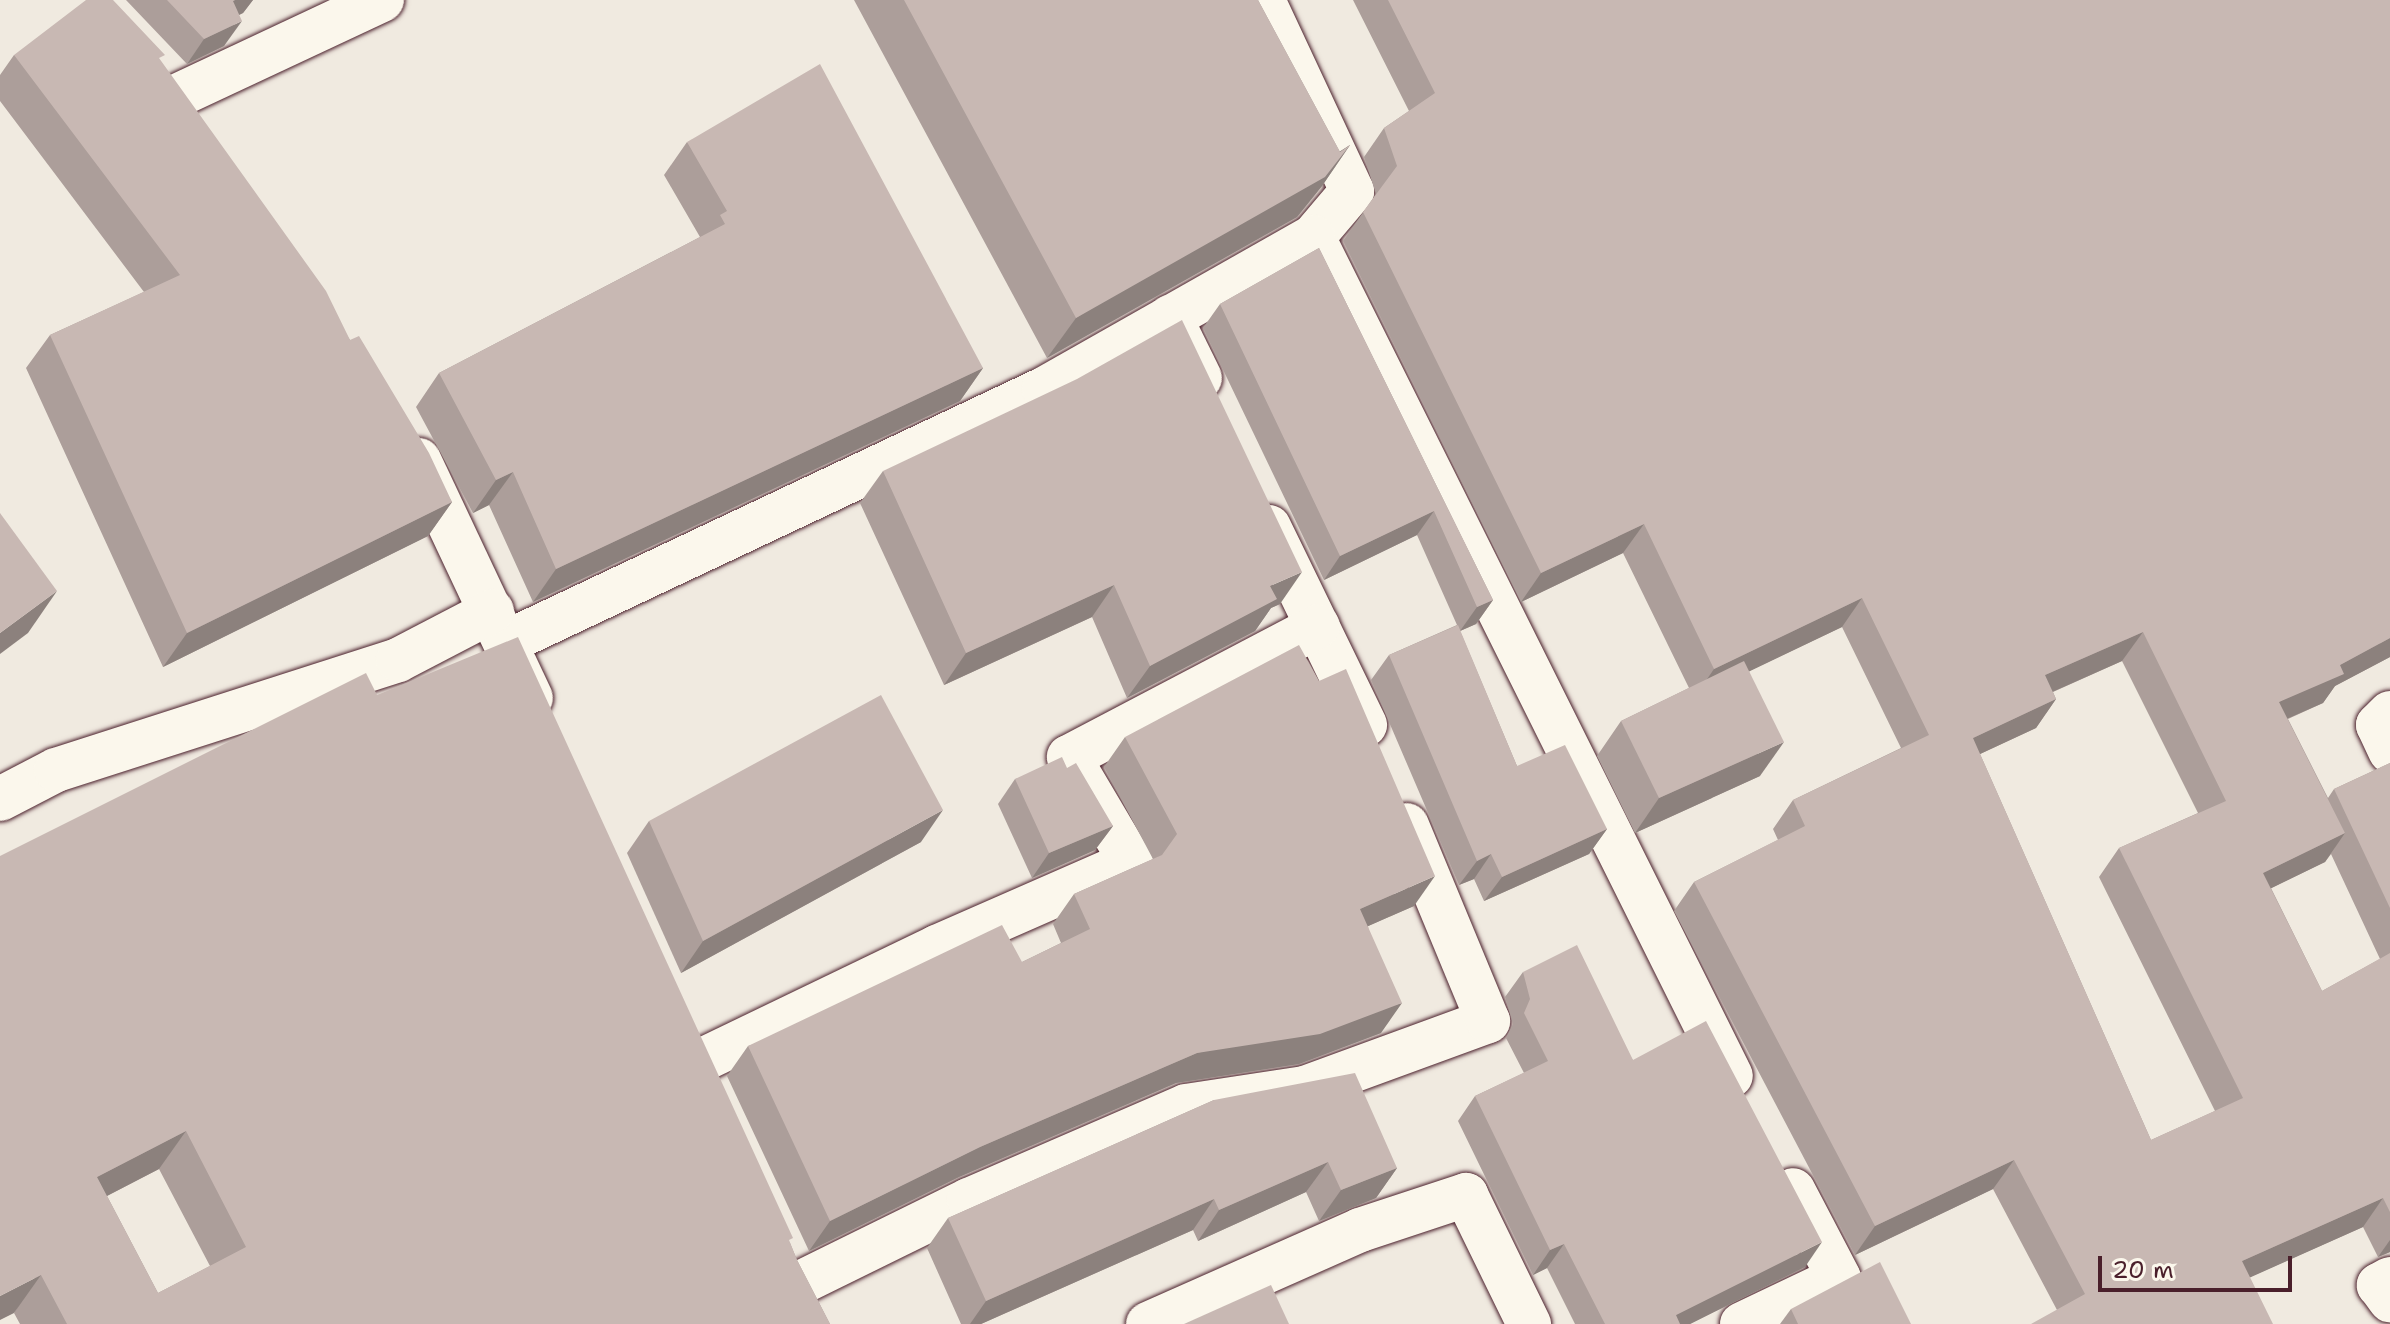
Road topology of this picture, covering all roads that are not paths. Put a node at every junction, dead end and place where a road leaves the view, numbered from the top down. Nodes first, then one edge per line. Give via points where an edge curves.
1 (382, 0) edge
2 (1263, 0) edge
3 (151, 63) edge
4 (1313, 237) junction
5 (1170, 317) junction
6 (1218, 416) edge
7 (399, 426) edge
8 (1254, 495) edge
9 (1318, 626) junction
10 (500, 627) junction
11 (2390, 713) edge
12 (549, 740) edge
13 (2390, 751) edge
14 (0, 799) edge
15 (713, 1107) edge
16 (1753, 1116) edge
17 (1775, 1156) edge
18 (2390, 1279) edge
19 (2390, 1300) edge
20 (821, 1324) edge
21 (1148, 1324) edge
22 (1529, 1324) edge
23 (1742, 1324) edge

1 - 3 street via 191,113
2 - 4 street via 1352,191
4 - 5 street
4 - 16 street
5 - 6 street
5 - 10 street via 987,417
7 - 10 street
8 - 9 street
9 - 15 street via 1069,757 1131,862 937,947 686,1046
9 - 20 street via 1386,772 1488,1021 1305,1088 1186,1106 969,1200 791,1264
10 - 12 street
10 - 14 street via 56,770
11 - 13 street via 2378,725
17 - 23 street via 1839,1278
18 - 19 street via 2379,1285
21 - 22 street via 1360,1230 1466,1195

